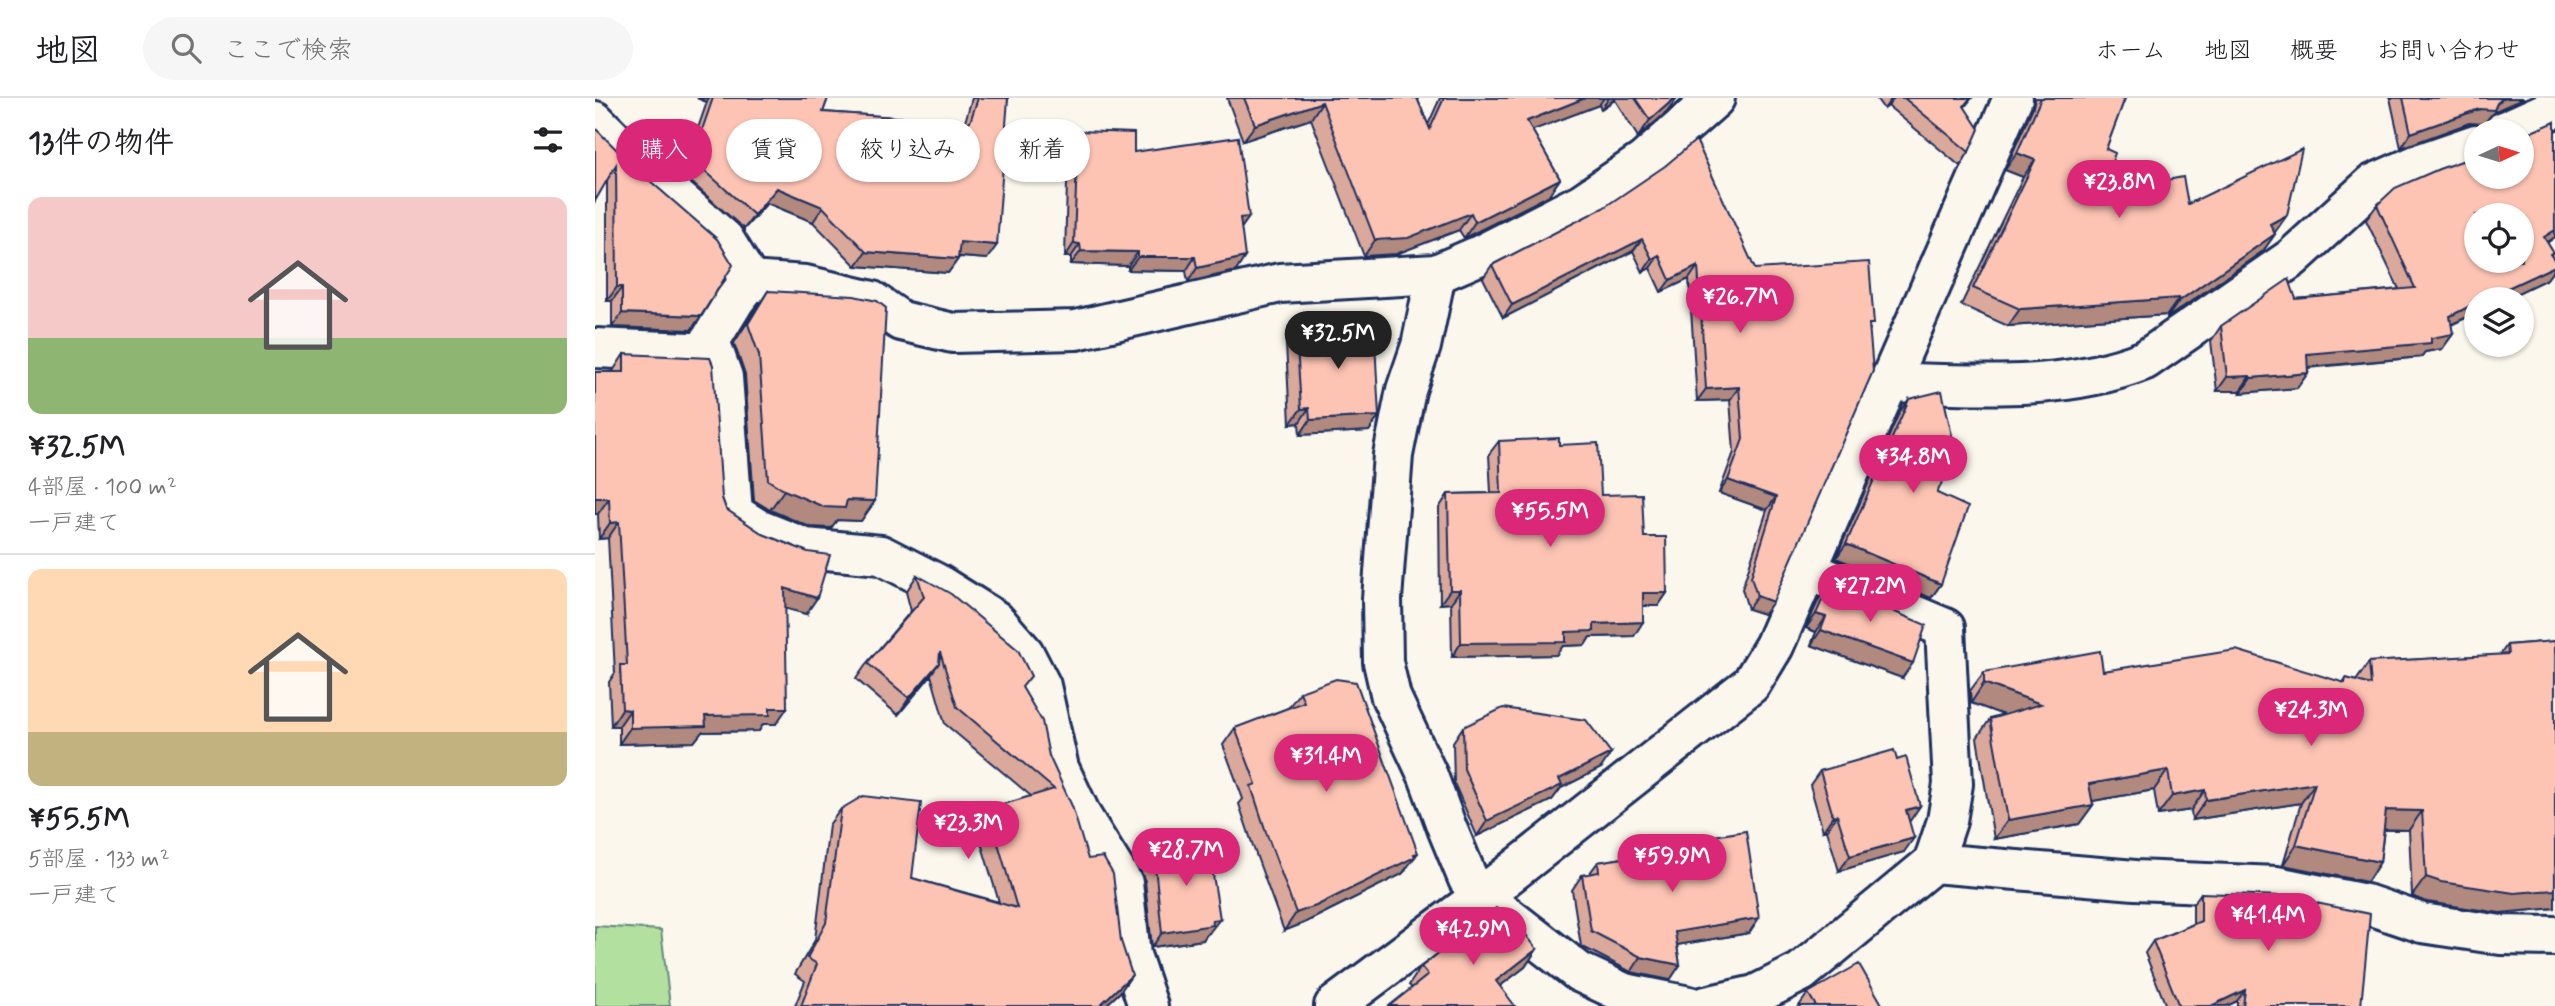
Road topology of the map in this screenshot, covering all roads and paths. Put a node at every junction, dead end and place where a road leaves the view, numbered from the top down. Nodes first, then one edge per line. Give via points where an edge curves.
1 (1715, 98) edge
2 (2013, 98) edge
3 (2555, 108) edge
4 (2531, 119) edge
5 (595, 121) edge
6 (2464, 148) edge
7 (1436, 274) junction
8 (750, 281) junction
9 (595, 348) edge
10 (715, 353) junction
11 (1889, 382) junction
12 (1807, 570) junction
13 (1933, 863) junction
14 (1483, 895) junction
15 (2555, 936) edge
16 (1720, 1005) edge
17 (1148, 1006) edge
18 (1334, 1006) edge
19 (1689, 1006) edge

1 - 7 street via 1644,161 1582,203
2 - 11 street
3 - 4 street
5 - 8 street via 724,239
6 - 11 street via 2373,184 2292,258 2145,360 2121,370 2033,384
7 - 8 street via 1280,283 1076,331 953,333 901,321 872,301 805,285
7 - 14 street via 1393,456 1382,599 1383,662 1391,697 1468,879
8 - 10 street via 710,341
9 - 10 street
10 - 17 street via 723,376 733,513 805,548 881,555 995,620 1024,653 1041,685 1059,768 1082,817 1123,883 1131,955
11 - 12 street
12 - 13 street via 1945,628 1953,784
12 - 14 street via 1774,646 1751,684
13 - 15 street via 2277,886 2366,904 2423,923
13 - 16 street via 1801,972 1755,995
14 - 18 street
14 - 19 street via 1579,972 1624,993

